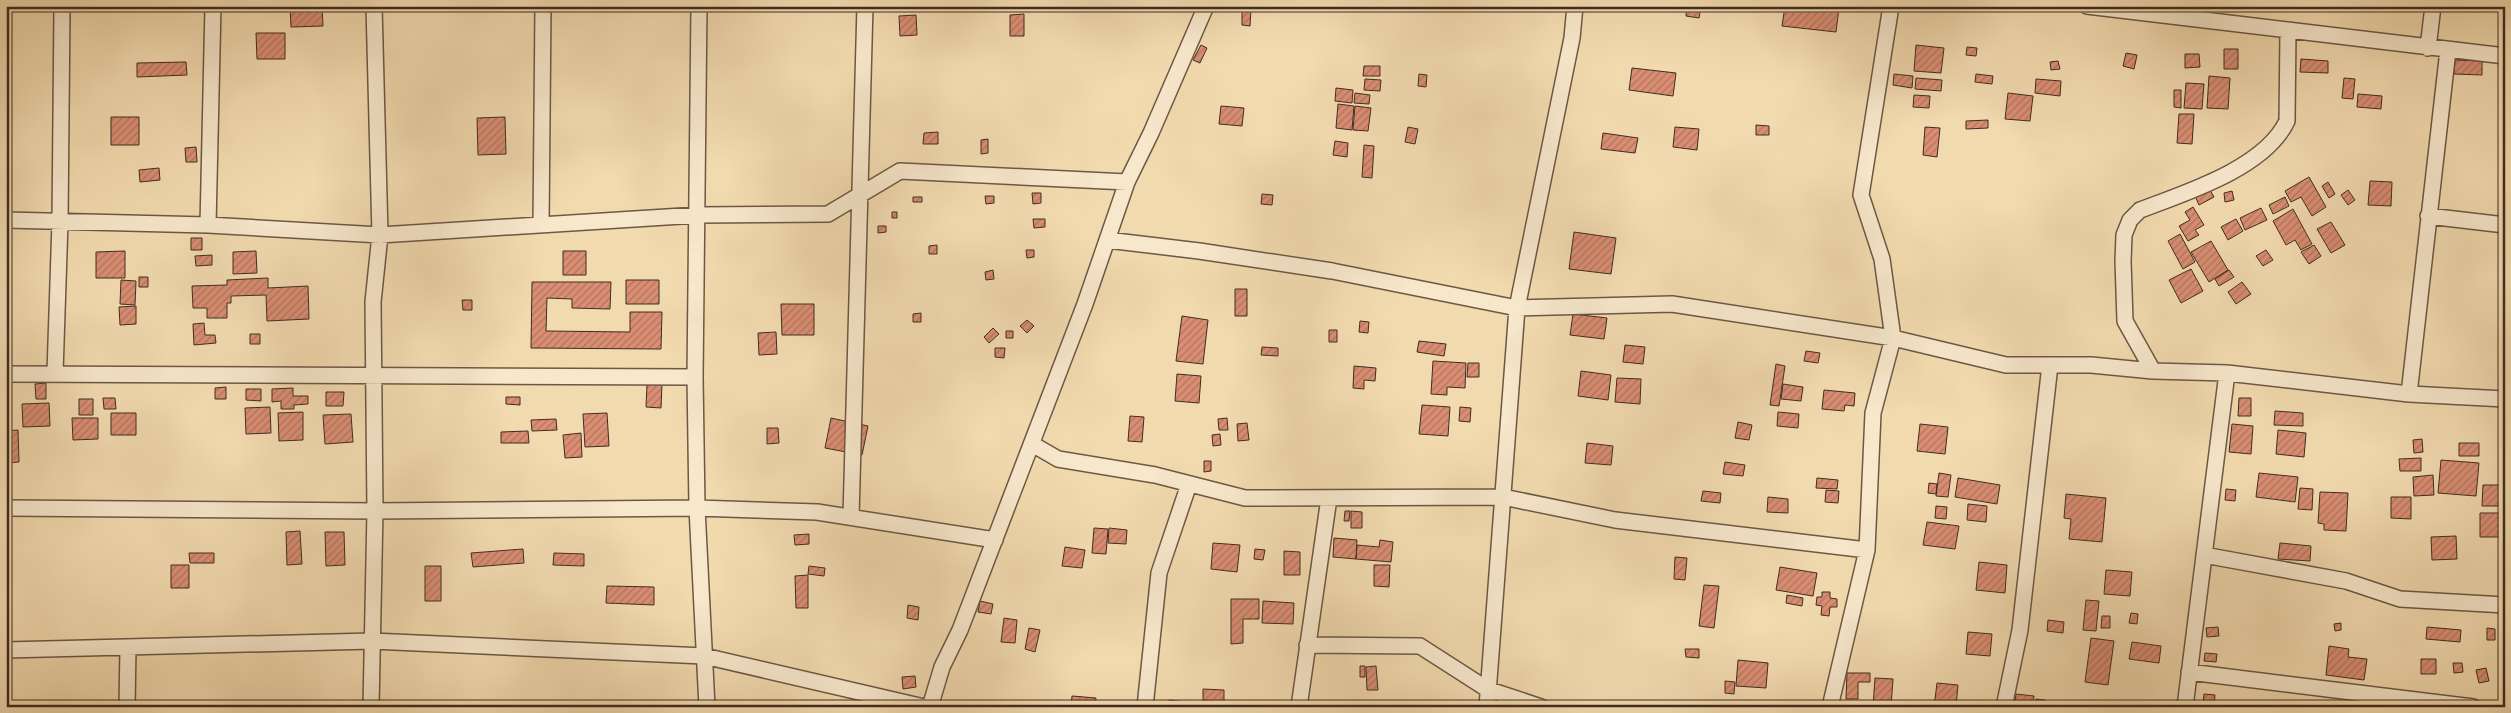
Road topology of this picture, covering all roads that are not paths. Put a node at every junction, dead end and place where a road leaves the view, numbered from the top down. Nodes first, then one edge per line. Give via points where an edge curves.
1 (62, 6) edge
2 (213, 6) edge
3 (374, 6) edge
4 (542, 6) edge
5 (699, 6) edge
6 (865, 6) edge
7 (1206, 6) edge
8 (1575, 6) edge
9 (1891, 6) edge
10 (2087, 6) edge
11 (2433, 6) edge
12 (2288, 31) junction
13 (2428, 48) junction
14 (2448, 50) junction
15 (2505, 56) edge
16 (1127, 182) junction
17 (861, 194) junction
18 (698, 215) junction
19 (2428, 216) junction
20 (6, 220) edge
21 (60, 222) junction
22 (208, 225) junction
23 (541, 225) junction
24 (2505, 225) edge
25 (380, 235) junction
26 (1107, 240) junction
27 (1517, 308) junction
28 (1894, 338) junction
29 (2050, 365) junction
30 (2153, 371) junction
31 (55, 373) junction
32 (2227, 373) junction
33 (6, 374) edge
34 (373, 376) junction
35 (695, 377) junction
36 (2409, 394) junction
37 (2505, 399) edge
38 (1032, 444) junction
39 (1189, 484) junction
40 (1503, 496) junction
41 (1329, 498) junction
42 (6, 508) edge
43 (697, 508) junction
44 (375, 511) junction
45 (851, 517) junction
46 (995, 540) junction
47 (1867, 550) junction
48 (2204, 555) junction
49 (2505, 606) edge
50 (372, 641) junction
51 (1307, 645) junction
52 (128, 647) junction
53 (6, 650) edge
54 (704, 656) junction
55 (2189, 672) junction
56 (1487, 690) junction
57 (127, 707) edge
58 (371, 707) edge
59 (707, 707) edge
60 (924, 707) edge
61 (930, 707) edge
62 (1145, 707) edge
63 (1299, 707) edge
64 (1487, 707) edge
65 (1542, 707) edge
66 (1830, 707) edge
67 (2004, 707) edge
68 (2185, 707) edge
69 (2473, 707) edge

1 - 21 street
2 - 22 street
3 - 25 street
4 - 23 street
5 - 18 street
6 - 17 street
7 - 16 street
8 - 27 street via 1572,38
9 - 28 street via 1861,196 1882,259
10 - 12 street
11 - 13 street
12 - 13 street
12 - 30 street via 2286,121 2280,134 2259,153 2216,181 2140,210 2130,220 2124,235 2126,321
13 - 14 street
14 - 15 street
14 - 19 street
16 - 17 street via 900,171
16 - 26 street
17 - 18 street via 828,214
17 - 45 street
18 - 23 street
18 - 35 street
19 - 24 street
19 - 36 street
20 - 21 street
21 - 22 street
21 - 31 street
22 - 25 street
23 - 25 street
25 - 34 street via 373,302
26 - 27 street via 1332,271
26 - 38 street
27 - 28 street via 1672,304
27 - 40 street
28 - 29 street via 2006,365
28 - 47 street via 1873,414
29 - 30 street
29 - 67 street via 2020,630
30 - 32 street
31 - 33 street
31 - 34 street
32 - 36 street
32 - 48 street
34 - 35 street
34 - 44 street
35 - 43 street
36 - 37 street
38 - 39 street via 1058,459
38 - 46 street
39 - 41 street via 1245,498
39 - 62 street via 1159,573
40 - 41 street
40 - 47 street via 1615,520
40 - 56 street
41 - 51 street
42 - 44 street
43 - 44 street
43 - 45 street via 817,512
43 - 54 street
44 - 50 street
45 - 46 street
46 - 61 street via 942,667
47 - 66 street
48 - 49 street via 2346,581 2400,600
48 - 55 street
50 - 52 street
50 - 54 street
50 - 58 street
51 - 56 street via 1420,646
51 - 63 street
52 - 53 street
52 - 57 street
54 - 59 street
54 - 60 street
55 - 68 street
55 - 69 street
56 - 64 street
56 - 65 street

